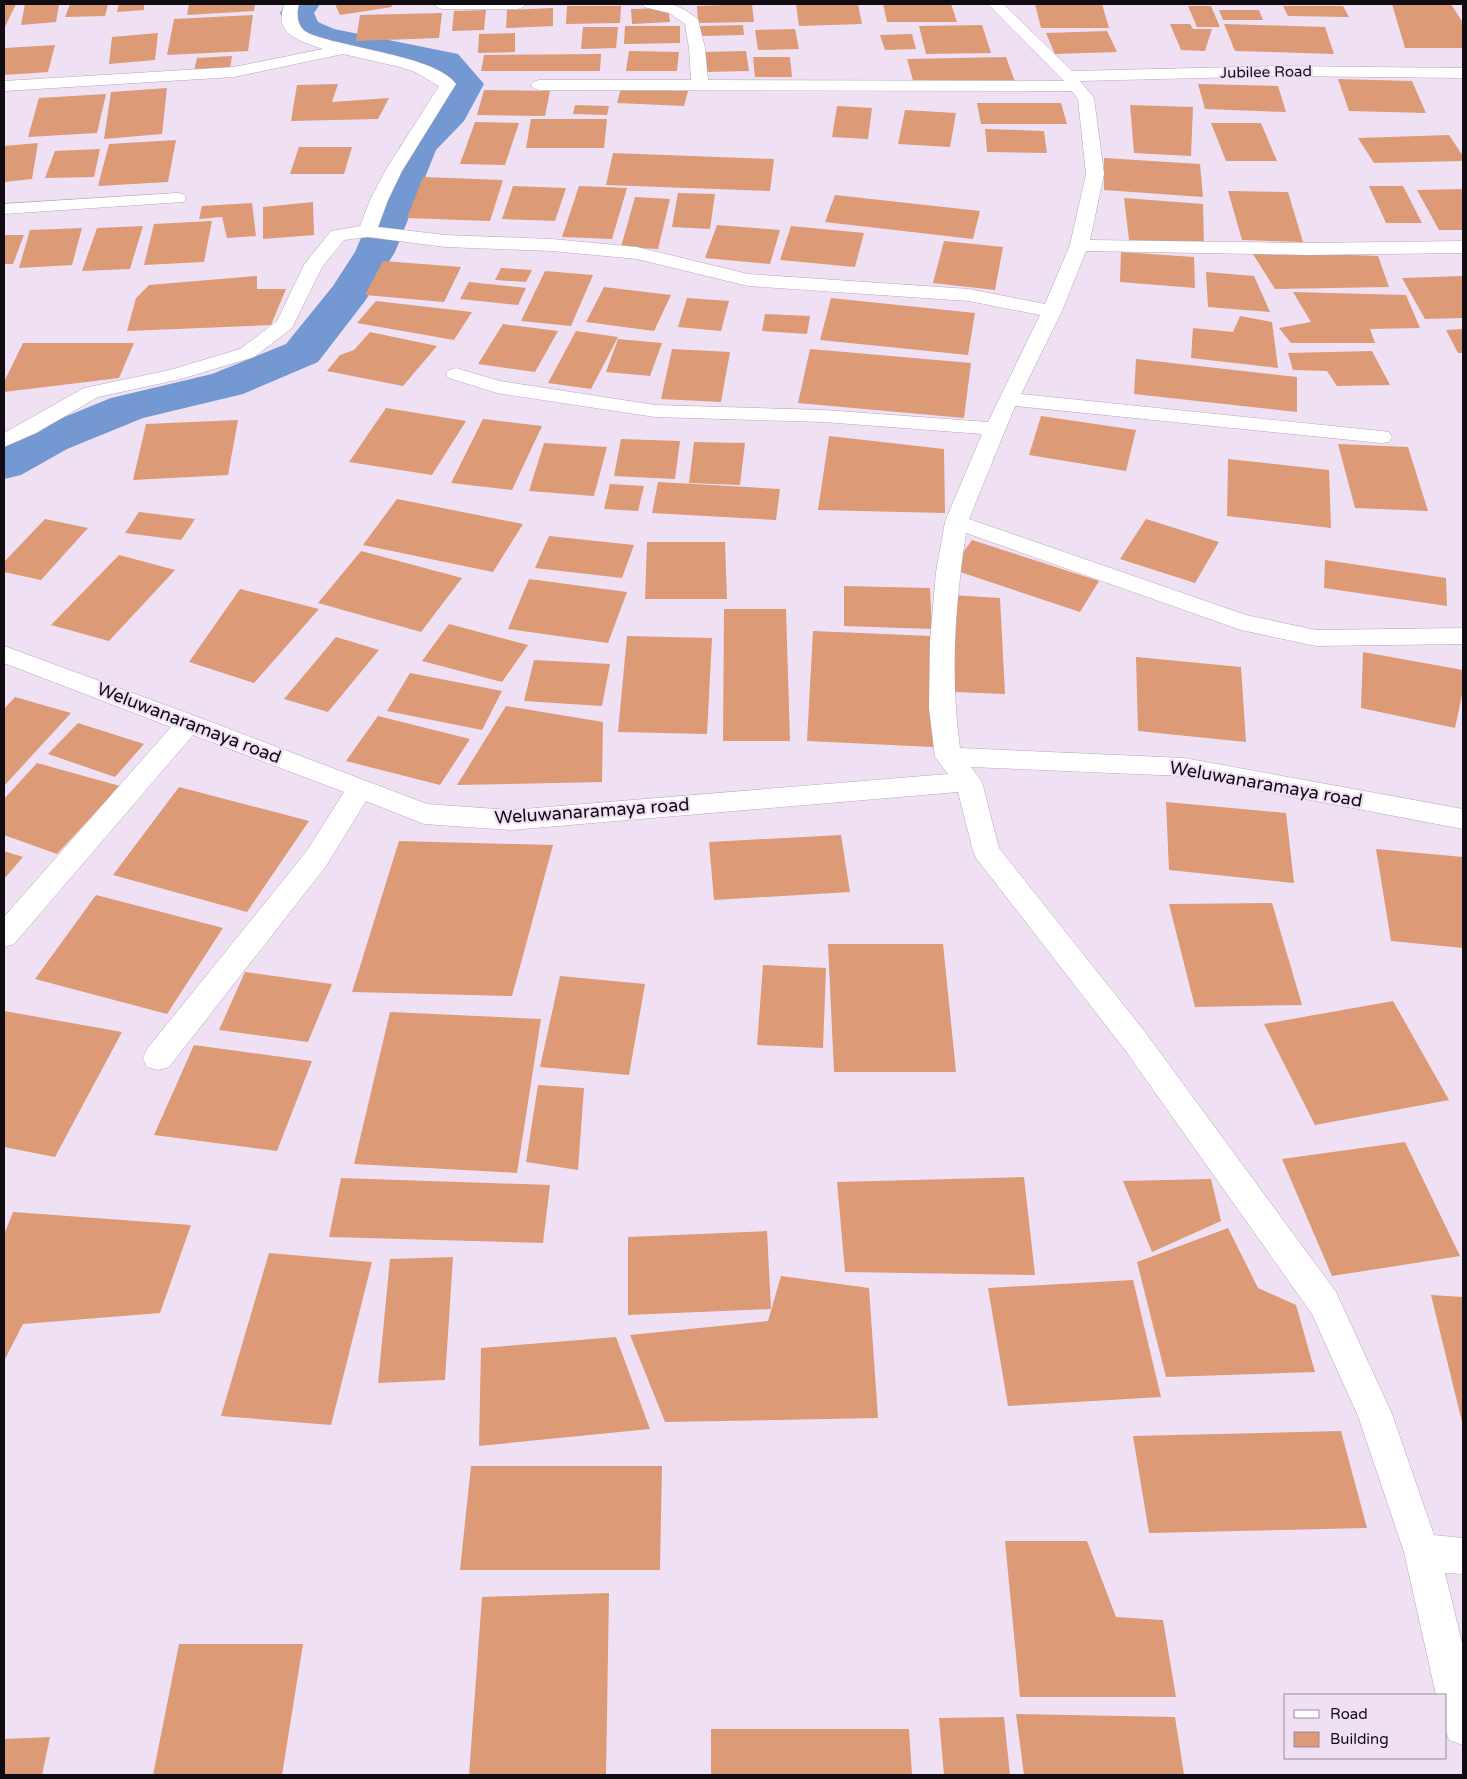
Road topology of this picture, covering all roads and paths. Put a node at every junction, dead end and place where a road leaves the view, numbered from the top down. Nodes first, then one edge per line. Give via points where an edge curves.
1 (292, 4) edge
2 (442, 4) edge
3 (518, 4) edge
4 (649, 4) edge
5 (995, 4) edge
6 (343, 49) junction
7 (1461, 78) edge
8 (1072, 81) junction
9 (539, 85) dead end
10 (4, 86) edge
11 (700, 86) junction
12 (178, 198) dead end
13 (4, 210) edge
14 (368, 231) junction
15 (1079, 245) junction
16 (1463, 247) edge
17 (1052, 311) junction
18 (456, 374) dead end
19 (1008, 398) junction
20 (996, 429) junction
21 (1381, 437) dead end
22 (4, 440) edge
23 (956, 522) junction
24 (1463, 636) edge
25 (4, 654) edge
26 (188, 723) junction
27 (948, 757) junction
28 (969, 782) junction
29 (360, 788) junction
30 (1463, 819) edge
31 (4, 936) edge
32 (158, 1058) dead end
33 (1422, 1552) junction
34 (1463, 1556) edge
35 (1463, 1726) edge

1 - 6 street via 288,11 292,26 299,35
2 - 3 street
4 - 11 street via 674,9 692,22
5 - 8 street
6 - 10 street via 234,72
6 - 14 street via 418,68 448,84 445,94 430,112 383,190
7 - 8 street, Jubilee Road via 1278,71
8 - 11 street, Jubilee Road
8 - 15 street via 1086,98 1095,174
9 - 11 street, Jubilee Road
12 - 13 street
14 - 17 street via 445,241 552,245 637,253 741,279 969,296
14 - 22 street via 338,235 313,265 285,324 247,353 174,375 91,392
15 - 16 street via 1309,249
15 - 17 street
17 - 19 street
18 - 20 street via 497,387 655,410 824,416
19 - 20 street
19 - 21 street
20 - 23 street
23 - 24 street via 1241,622 1316,638
23 - 27 street via 942,641 942,708
25 - 26 street, Weluwanaramaya road
26 - 29 street, Weluwanaramaya road
26 - 31 street
27 - 28 street
27 - 30 street, Weluwanaramaya road via 1184,767
28 - 29 street, Weluwanaramaya road via 511,820 424,814
28 - 33 street via 986,851 1135,1041 1324,1303 1375,1414
29 - 32 street via 316,859
33 - 34 street
33 - 35 street

